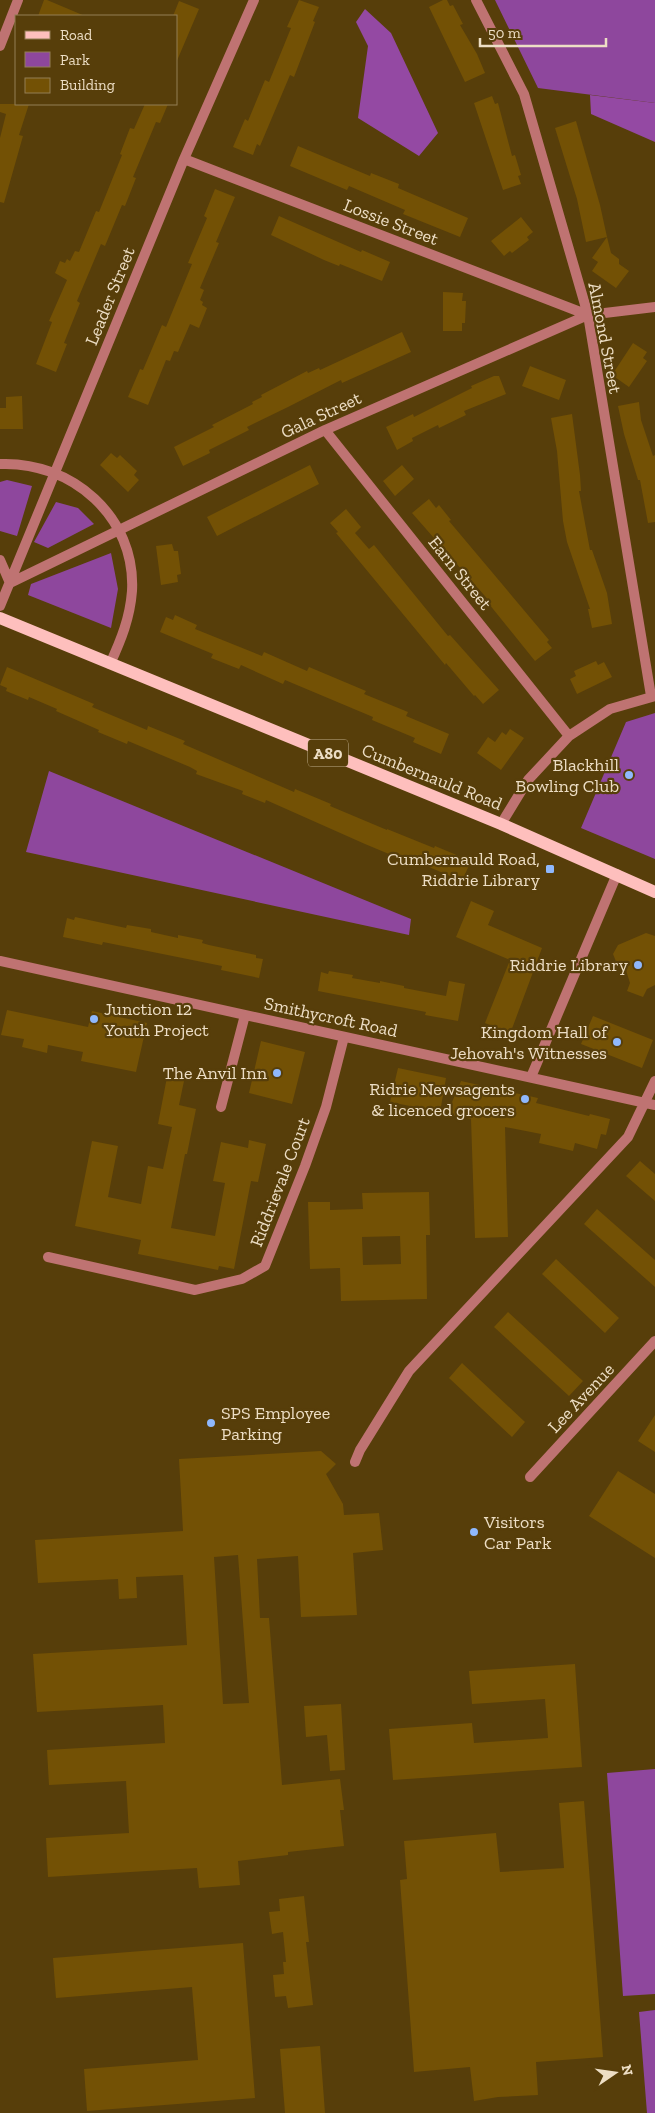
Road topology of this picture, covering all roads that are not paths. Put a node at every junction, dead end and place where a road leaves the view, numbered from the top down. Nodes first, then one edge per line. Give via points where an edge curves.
1 (18, 0) edge
2 (254, 0) edge
3 (476, 0) edge
4 (0, 46) edge
5 (184, 159) junction
6 (655, 307) edge
7 (588, 315) junction
8 (325, 430) junction
9 (0, 464) edge
10 (55, 472) junction
11 (119, 531) junction
12 (0, 560) edge
13 (10, 583) junction
14 (0, 606) edge
15 (0, 618) edge
16 (110, 664) junction
17 (653, 696) edge
18 (569, 736) junction
19 (501, 824) junction
20 (617, 874) junction
21 (655, 892) edge
22 (0, 961) edge
23 (245, 1015) junction
24 (344, 1037) junction
25 (531, 1077) junction
26 (655, 1081) edge
27 (650, 1104) edge
28 (221, 1107) dead end
29 (48, 1257) dead end
30 (655, 1341) edge
31 (355, 1462) dead end
32 (530, 1477) dead end

1 - 4 street
2 - 5 street, Leader Street
3 - 7 street, Almond Street via 524,94
5 - 7 street, Lossie Street
5 - 10 street, Leader Street
6 - 7 street, Gala Street
7 - 8 street, Gala Street
7 - 17 street, Almond Street
8 - 11 street, Gala Street
8 - 18 street, Earn Street
9 - 10 street via 34,465
10 - 11 street via 94,498
10 - 13 street, Leader Street
11 - 13 street, Gala Street
11 - 16 street via 128,553 132,590 125,631
12 - 13 street
13 - 14 street, Leader Street
15 - 16 main road, Cumbernauld Road / A80
16 - 19 main road, Cumbernauld Road / A80
17 - 18 street via 610,709
18 - 19 street via 528,780
19 - 20 main road, Cumbernauld Road / A80
20 - 21 main road, Cumbernauld Road / A80
20 - 25 street
22 - 23 street, Smithycroft Road
23 - 24 street, Smithycroft Road
23 - 28 street
24 - 25 street, Smithycroft Road
24 - 29 street, Riddrievale Court via 326,1107 265,1266 242,1279 196,1290
25 - 27 street, Smithycroft Road
26 - 27 street
27 - 31 street via 628,1137 410,1371
30 - 32 street, Lee Avenue

